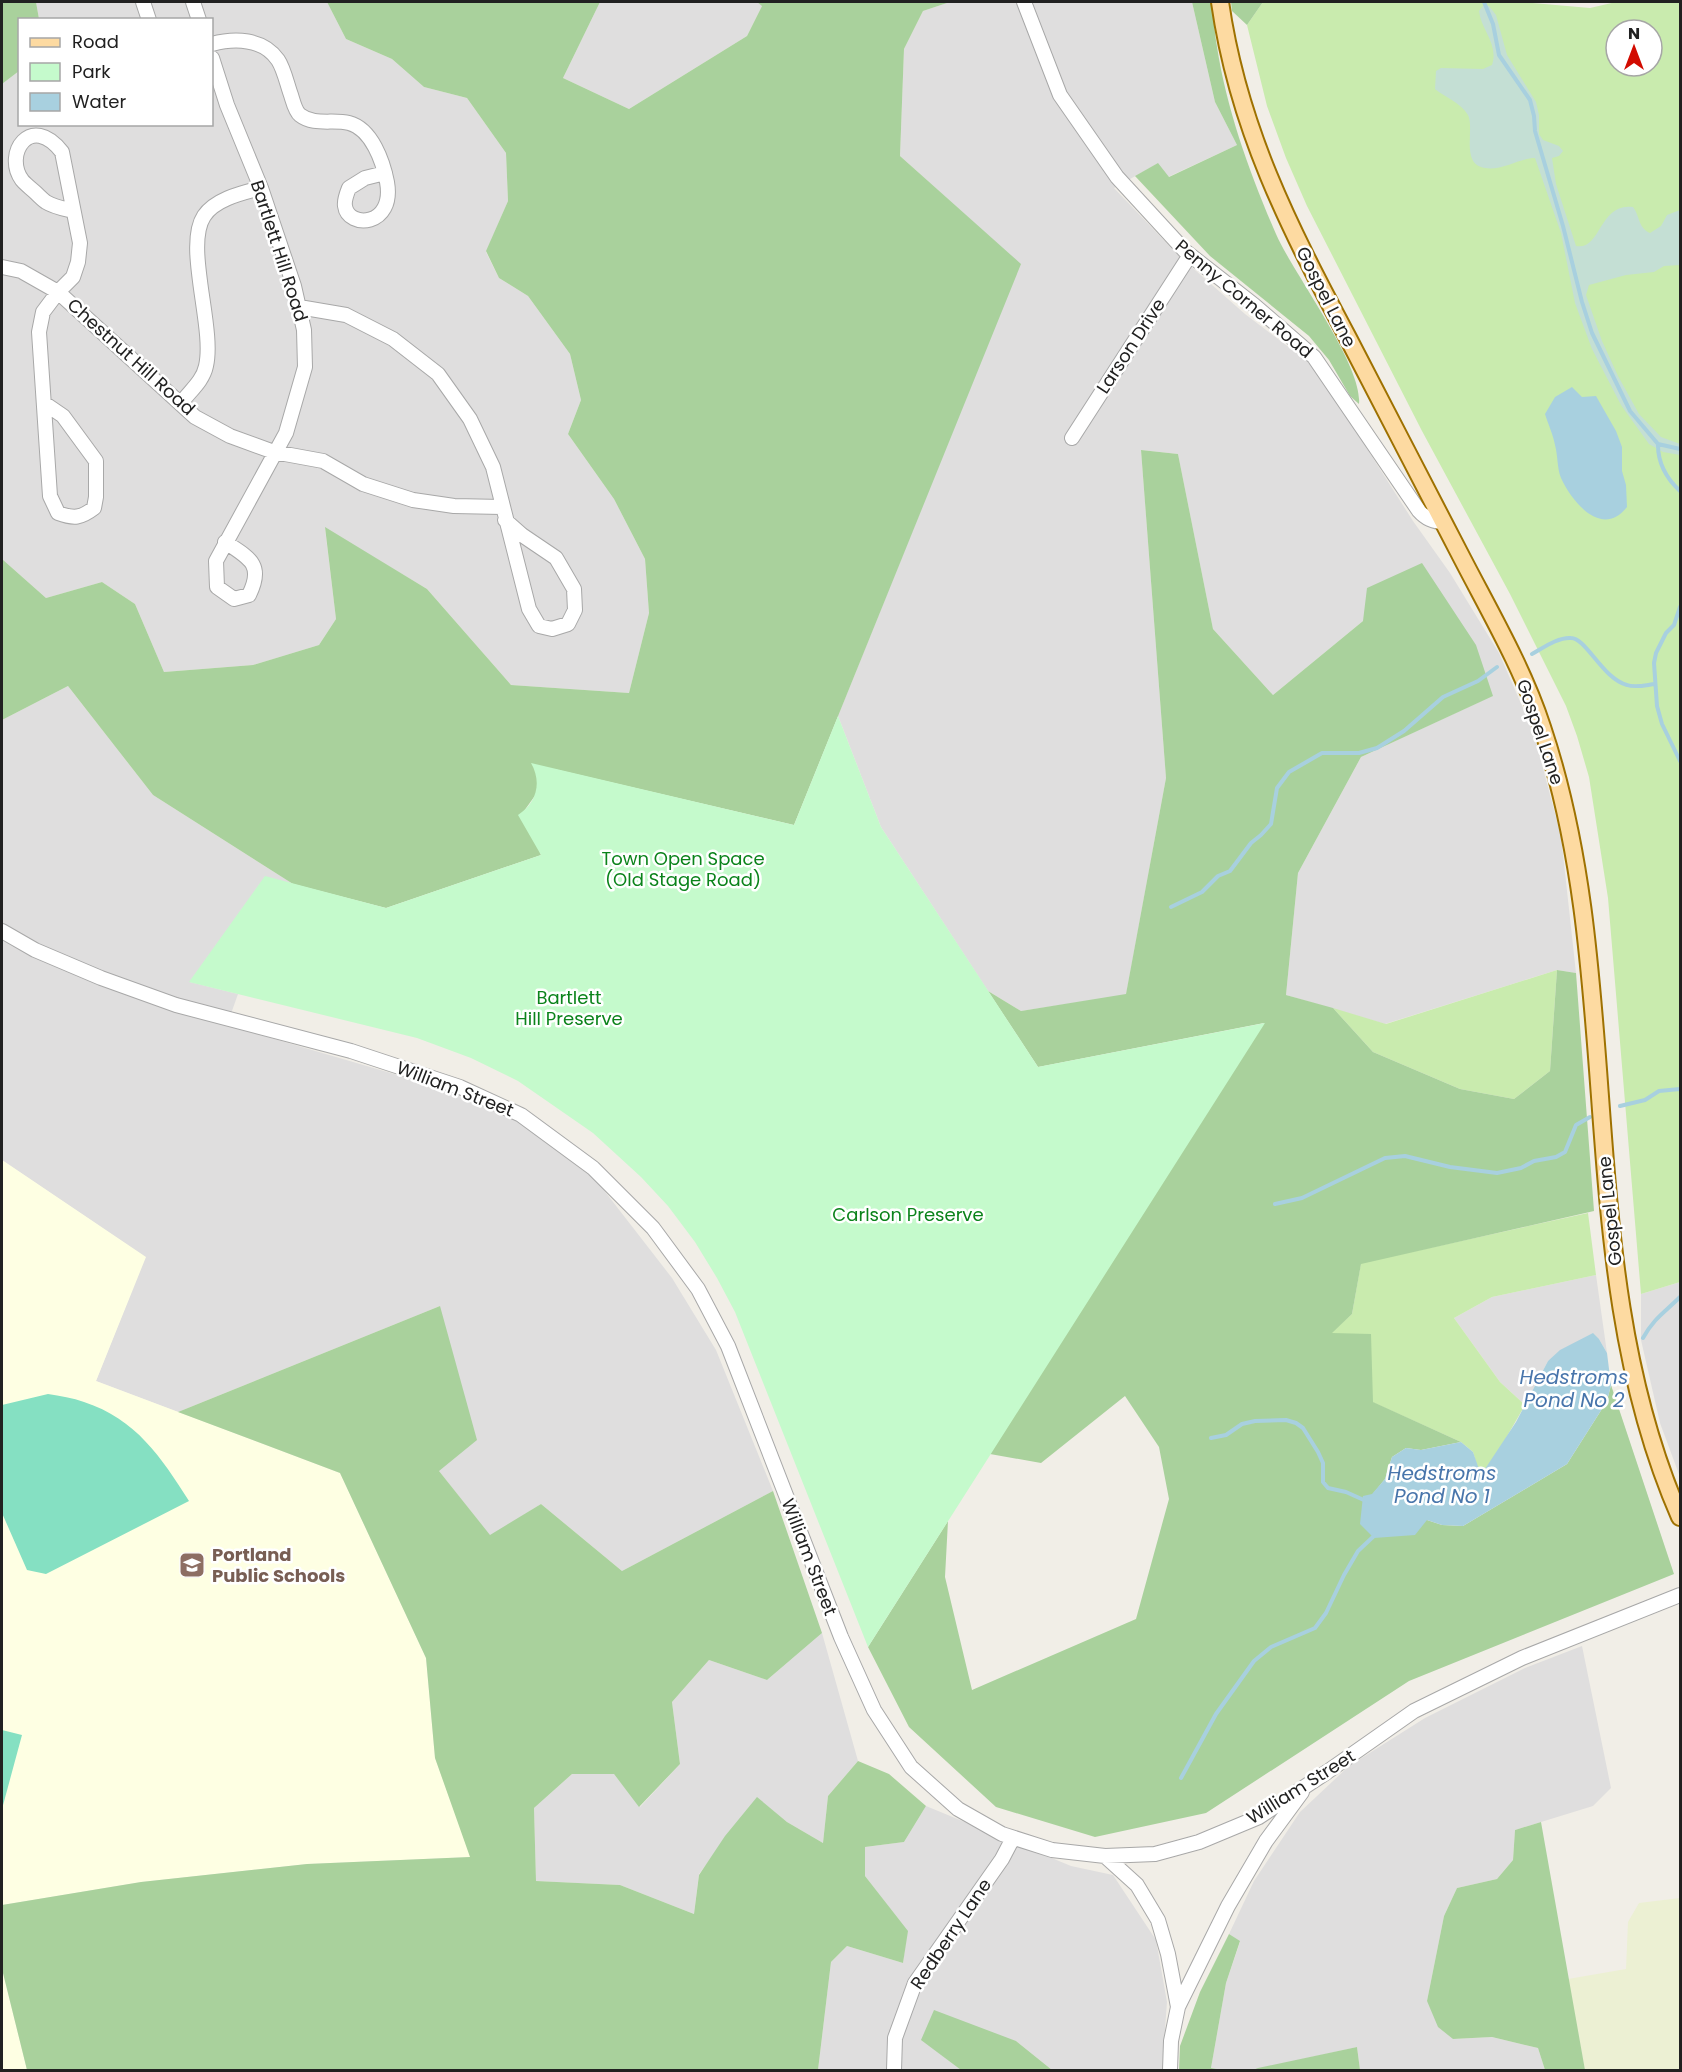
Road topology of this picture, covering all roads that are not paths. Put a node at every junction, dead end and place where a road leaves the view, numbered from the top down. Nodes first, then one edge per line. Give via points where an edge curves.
1 (143, 2) edge
2 (192, 2) edge
3 (1024, 2) edge
4 (1220, 2) edge
5 (148, 18) edge
6 (198, 18) edge
7 (213, 44) edge
8 (213, 61) edge
9 (385, 173) dead end
10 (261, 188) junction
11 (73, 211) junction
12 (1190, 255) junction
13 (2, 267) edge
14 (58, 292) junction
15 (299, 307) junction
16 (44, 403) junction
17 (181, 403) junction
18 (1072, 438) dead end
19 (273, 452) junction
20 (504, 513) junction
21 (1443, 522) junction
22 (225, 542) dead end
23 (2, 932) edge
24 (1680, 1517) edge
25 (1680, 1595) edge
26 (1306, 1786) junction
27 (1013, 1838) junction
28 (1105, 1856) junction
29 (1178, 2007) junction
30 (894, 2070) edge
31 (1170, 2070) edge

1 - 5 street
2 - 6 street
3 - 12 street, Penny Corner Road via 1060,95 1117,177
4 - 21 main road, Gospel Lane via 1244,112 1282,210
7 - 9 street via 249,41 266,49 278,60 297,113 308,120 349,123 362,129
8 - 10 street, Bartlett Hill Road
10 - 15 street, Bartlett Hill Road
10 - 17 street via 218,203 204,215 198,229 208,347 201,380
11 - 11 street via 62,152 43,135 32,135 21,144 16,156 22,180 46,202
11 - 14 street via 80,243 78,262 73,277
12 - 18 street, Larson Drive
12 - 21 street, Penny Corner Road via 1314,357 1419,511 1429,519
13 - 14 street, Chestnut Hill Road via 21,271
14 - 16 street via 44,312 39,332
14 - 17 street, Chestnut Hill Road
15 - 19 street, Bartlett Hill Road via 305,367 285,433
15 - 20 street via 346,315 393,339 438,374 470,419 493,467
16 - 16 street via 63,416 96,461 94,508 84,515 72,518 58,513 50,496
17 - 19 street, Chestnut Hill Road via 195,417 230,436
19 - 20 street, Chestnut Hill Road via 323,461 363,484 413,500
19 - 22 street, Bartlett Hill Road
20 - 20 street via 534,618 539,626 552,629 568,624 575,610 574,589 556,558 522,535
21 - 24 main road, Gospel Lane via 1532,701 1568,817 1585,930 1606,1184 1622,1316 1649,1436
23 - 27 street, William Street via 101,978 176,1005 351,1051 460,1087 521,1114 593,1168 653,1228 698,1289 728,1346 841,1637 874,1710 911,1767 958,1809
25 - 26 street, William Street via 1522,1658 1414,1711
26 - 28 street, William Street via 1259,1816 1199,1842 1155,1854
26 - 29 street via 1266,1841 1228,1906
27 - 28 street, William Street via 1052,1850
27 - 30 street, Redberry Lane via 915,1983 895,2038
28 - 29 street via 1137,1885 1158,1920
29 - 31 street

